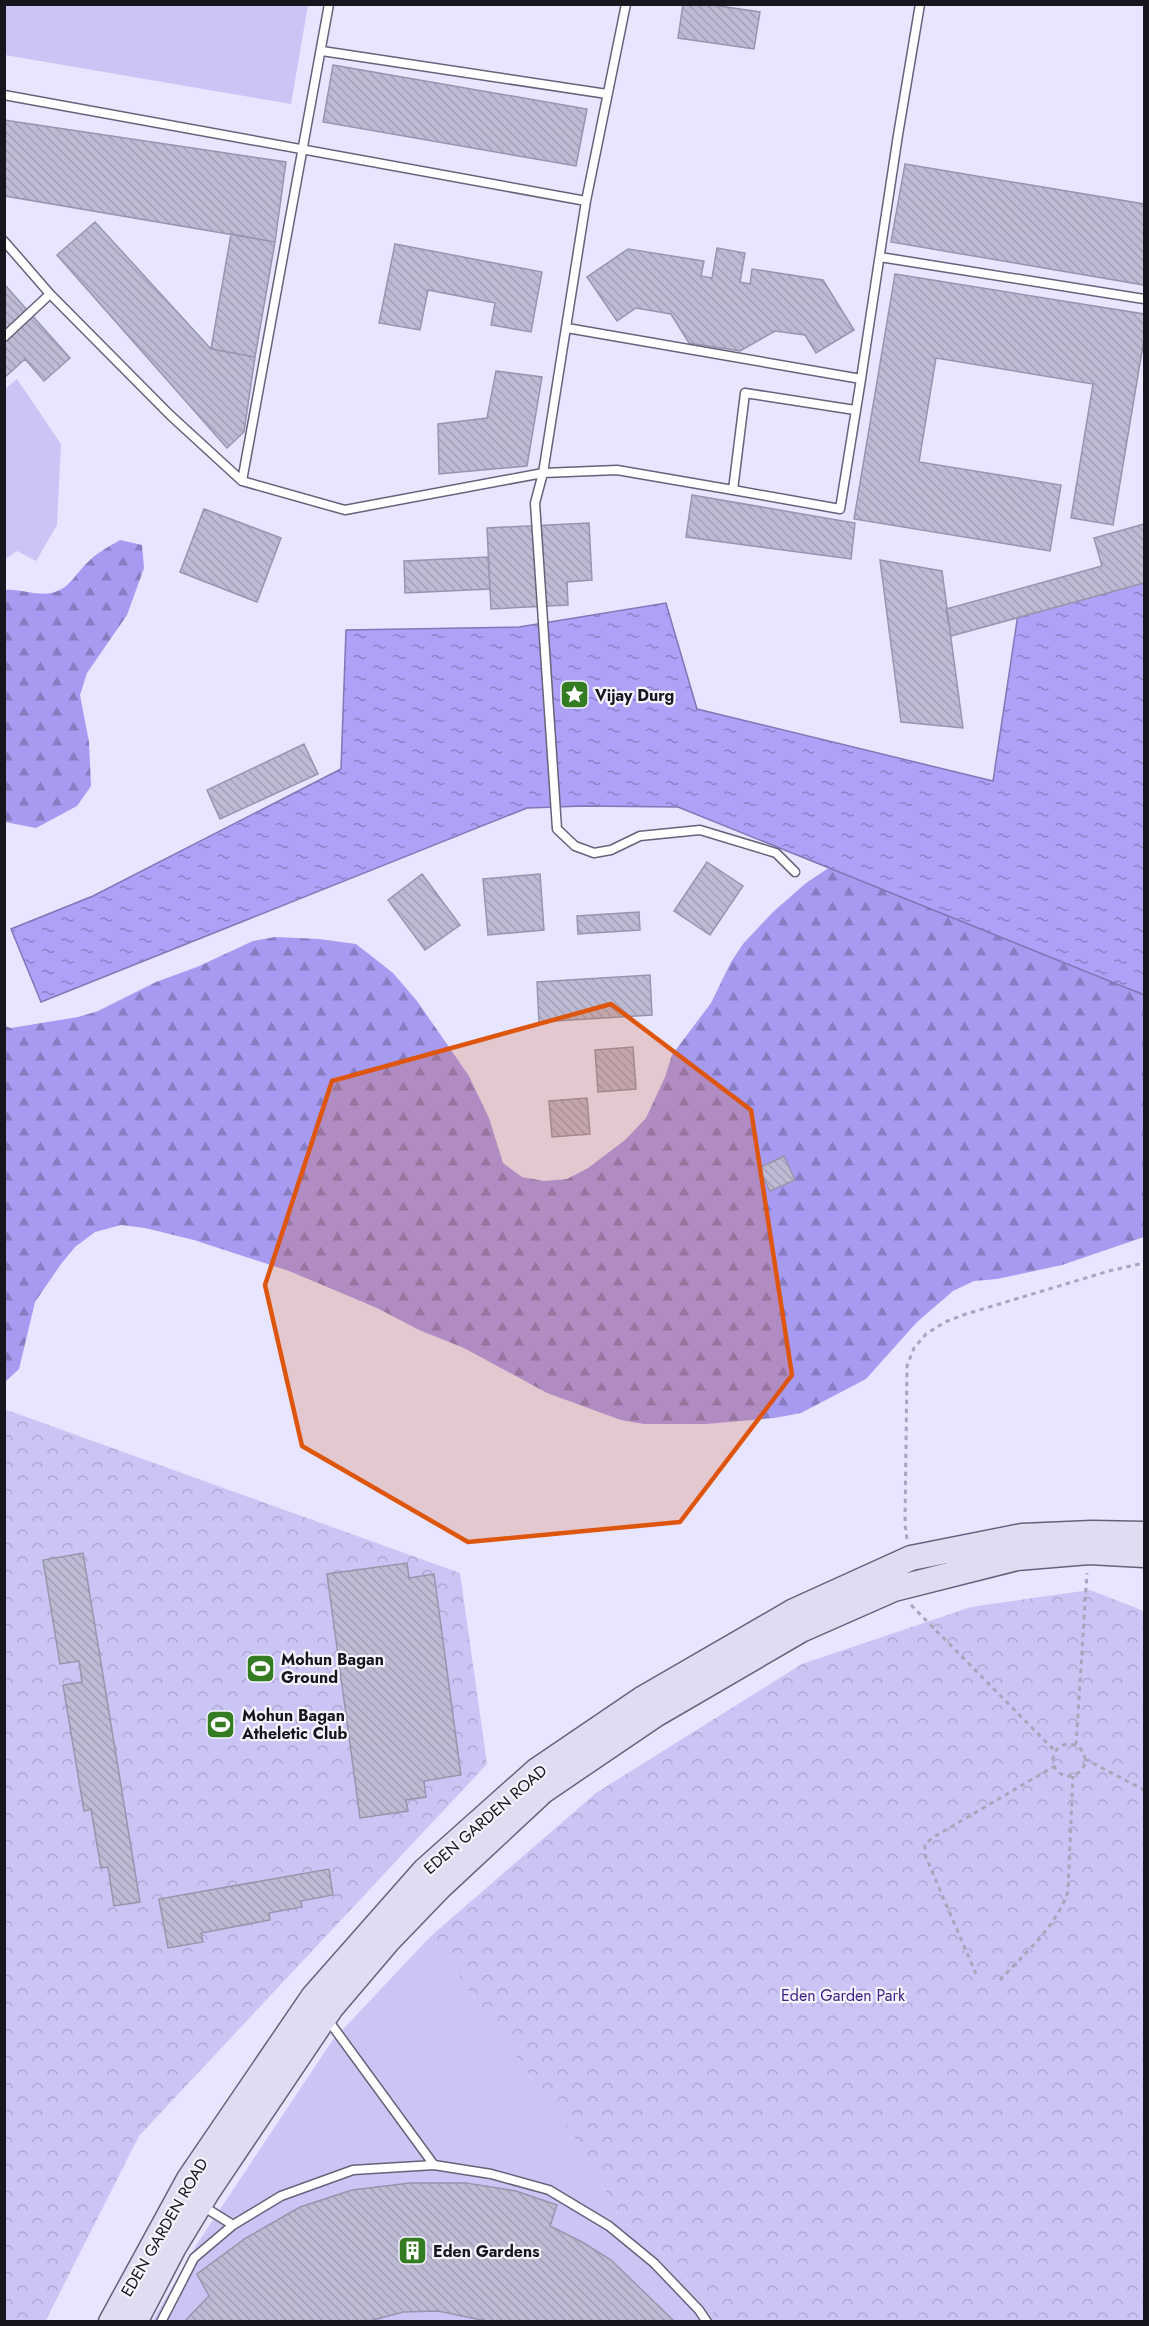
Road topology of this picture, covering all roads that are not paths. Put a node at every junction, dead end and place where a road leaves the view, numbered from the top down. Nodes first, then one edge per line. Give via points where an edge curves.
1 (329, 4) edge
2 (626, 4) edge
3 (920, 4) edge
4 (322, 51) junction
5 (608, 94) junction
6 (4, 95) edge
7 (304, 150) junction
8 (586, 201) junction
9 (4, 241) edge
10 (880, 257) junction
11 (50, 294) junction
12 (1144, 299) edge
13 (567, 328) junction
14 (4, 337) edge
15 (861, 379) junction
16 (855, 410) junction
17 (543, 473) junction
18 (242, 481) junction
19 (733, 490) junction
20 (795, 872) dead end
21 (1144, 1534) edge
22 (1144, 1556) edge
23 (325, 2016) junction
24 (434, 2165) junction
25 (201, 2205) junction
26 (233, 2225) junction
27 (184, 2253) junction
28 (111, 2322) edge
29 (135, 2322) edge
30 (161, 2322) edge
31 (707, 2322) edge

1 - 4 lane
2 - 5 lane
3 - 10 lane
4 - 5 lane
4 - 7 lane
5 - 8 lane
6 - 7 lane
7 - 8 lane
7 - 18 lane
8 - 13 lane
9 - 11 lane
10 - 12 lane
10 - 15 lane
11 - 14 lane
11 - 18 lane
13 - 15 lane
13 - 17 lane
15 - 16 lane
16 - 19 lane via 840,509
16 - 19 lane via 745,393
17 - 18 lane via 345,510
17 - 19 lane via 617,470
17 - 20 lane via 535,503 557,829 575,846 594,853 611,850 640,836 700,830 776,853
21 - 28 main road, EDEN GARDEN ROAD via 1022,1536 911,1558 794,1611 642,1699 536,1772 425,1870 313,1997 189,2179
22 - 23 main road, EDEN GARDEN ROAD via 1089,1552 1017,1558 894,1588 791,1635 655,1715 543,1791 441,1886
23 - 24 lane
23 - 25 main road, EDEN GARDEN ROAD
24 - 26 lane via 354,2170 281,2196
24 - 31 lane via 491,2174 549,2190 609,2226 654,2263
25 - 26 lane
25 - 27 main road, EDEN GARDEN ROAD
26 - 27 lane
27 - 29 main road, EDEN GARDEN ROAD
27 - 30 lane

